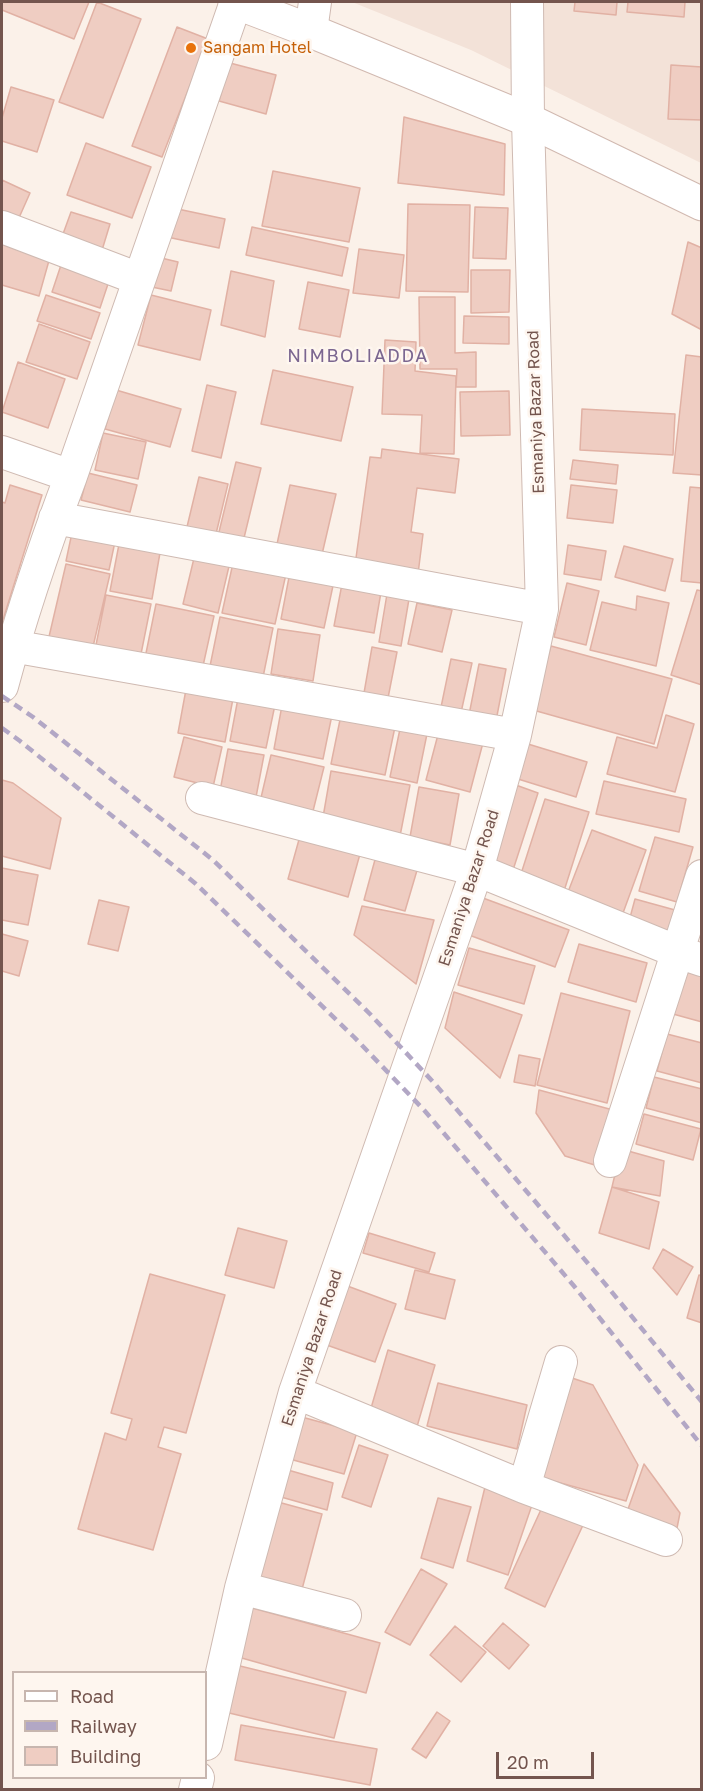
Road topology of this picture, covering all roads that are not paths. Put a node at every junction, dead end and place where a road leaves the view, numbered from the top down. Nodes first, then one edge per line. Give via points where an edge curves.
1 (236, 2) edge
2 (527, 2) edge
3 (313, 16) edge
4 (528, 120) junction
5 (702, 204) edge
6 (2, 227) edge
7 (139, 279) junction
8 (2, 452) edge
9 (71, 476) junction
10 (56, 518) junction
11 (542, 609) junction
12 (12, 646) junction
13 (2, 686) edge
14 (515, 735) junction
15 (201, 798) dead end
16 (477, 870) junction
17 (702, 876) edge
18 (690, 956) edge
19 (610, 1161) dead end
20 (561, 1362) dead end
21 (295, 1392) junction
22 (524, 1487) junction
23 (666, 1540) dead end
24 (241, 1588) junction
25 (345, 1615) dead end
26 (207, 1740) edge

1 - 3 main road
1 - 7 street
2 - 4 street, Esmaniya Bazar Road
3 - 4 main road
4 - 5 main road
4 - 11 street, Esmaniya Bazar Road
6 - 7 street
7 - 9 street
8 - 9 street
9 - 10 street
10 - 11 street
10 - 12 street
11 - 14 street, Esmaniya Bazar Road
12 - 13 street
12 - 14 street
14 - 16 street, Esmaniya Bazar Road
15 - 16 street
16 - 18 street
16 - 21 street, Esmaniya Bazar Road
17 - 18 street
18 - 19 street
20 - 22 street
21 - 22 street
21 - 24 street, Esmaniya Bazar Road
22 - 23 street
24 - 25 street
24 - 26 street, Esmaniya Bazar Road

